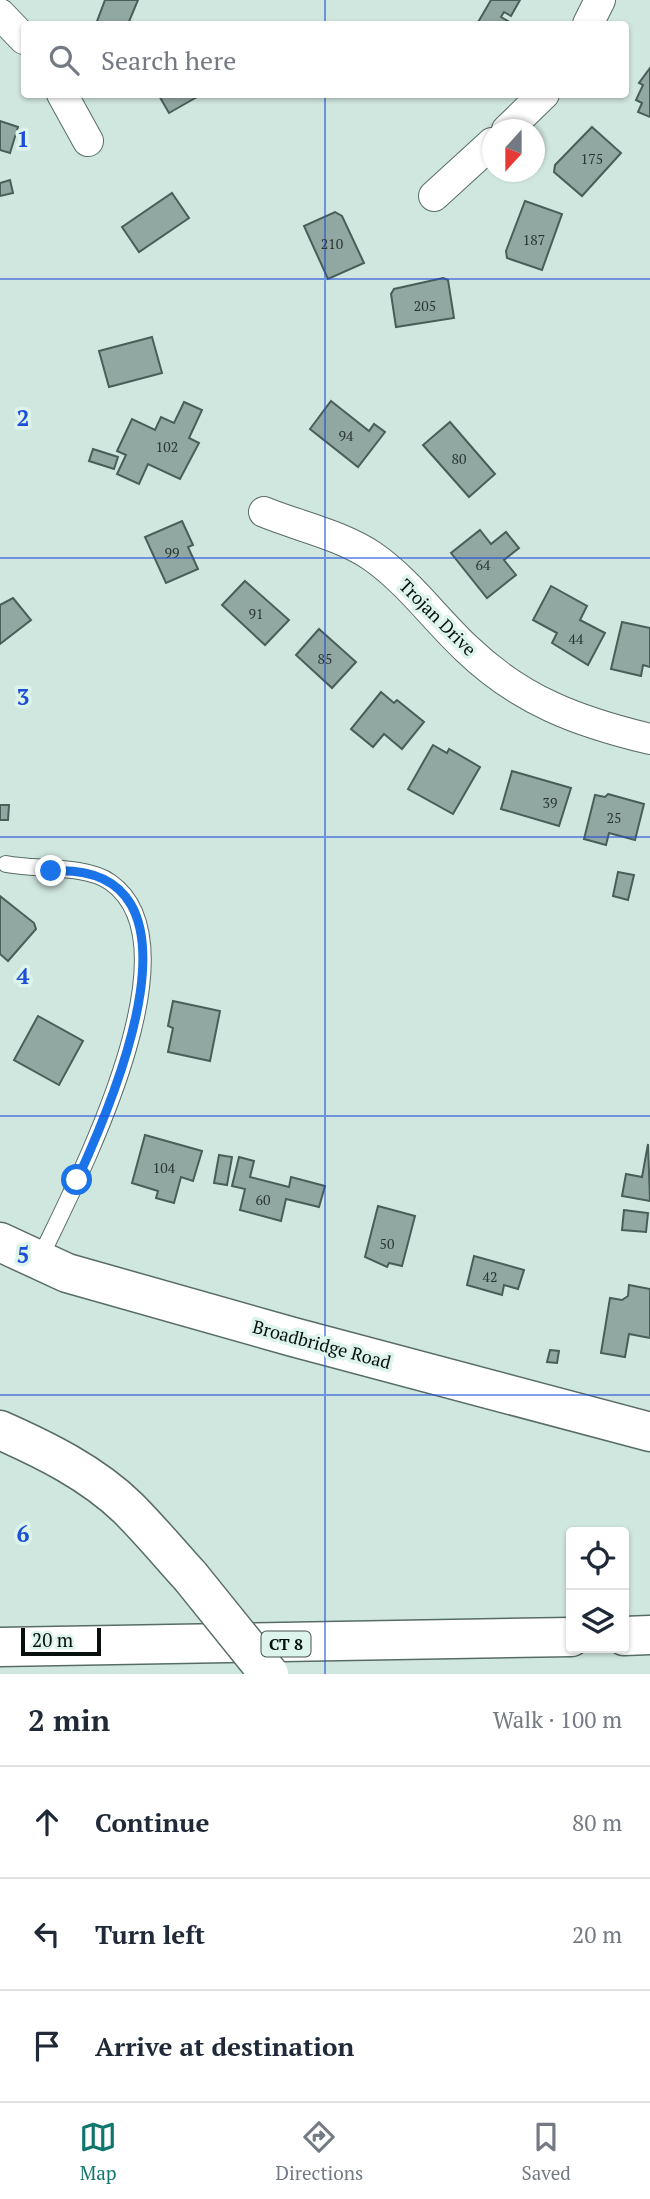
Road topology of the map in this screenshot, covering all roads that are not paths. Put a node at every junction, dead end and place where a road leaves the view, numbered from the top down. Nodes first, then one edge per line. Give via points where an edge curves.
1 (600, 0) edge
2 (0, 14) edge
3 (590, 21) edge
4 (21, 36) edge
5 (64, 98) edge
6 (540, 98) edge
7 (518, 119) edge
8 (88, 141) dead end
9 (482, 153) edge
10 (434, 196) dead end
11 (264, 512) dead end
12 (650, 738) edge
13 (6, 864) dead end
14 (0, 1241) edge
15 (39, 1260) junction
16 (0, 1430) edge
17 (650, 1432) edge
18 (650, 1635) edge
19 (629, 1636) edge
20 (566, 1637) edge
21 (0, 1647) edge
22 (270, 1674) edge

1 - 3 street
2 - 4 street
5 - 8 street
6 - 7 street
9 - 10 street
11 - 12 street, Trojan Drive via 369,554 398,576 468,650 537,702 580,720
13 - 15 lane via 94,874 108,881 130,904 144,946 133,1029 103,1124
14 - 15 main road, Broadbridge Road
15 - 17 main road, Broadbridge Road via 67,1273 293,1337
16 - 22 main road, bridge via 45,1450 127,1507
18 - 19 main road
20 - 21 main road, CT 8

